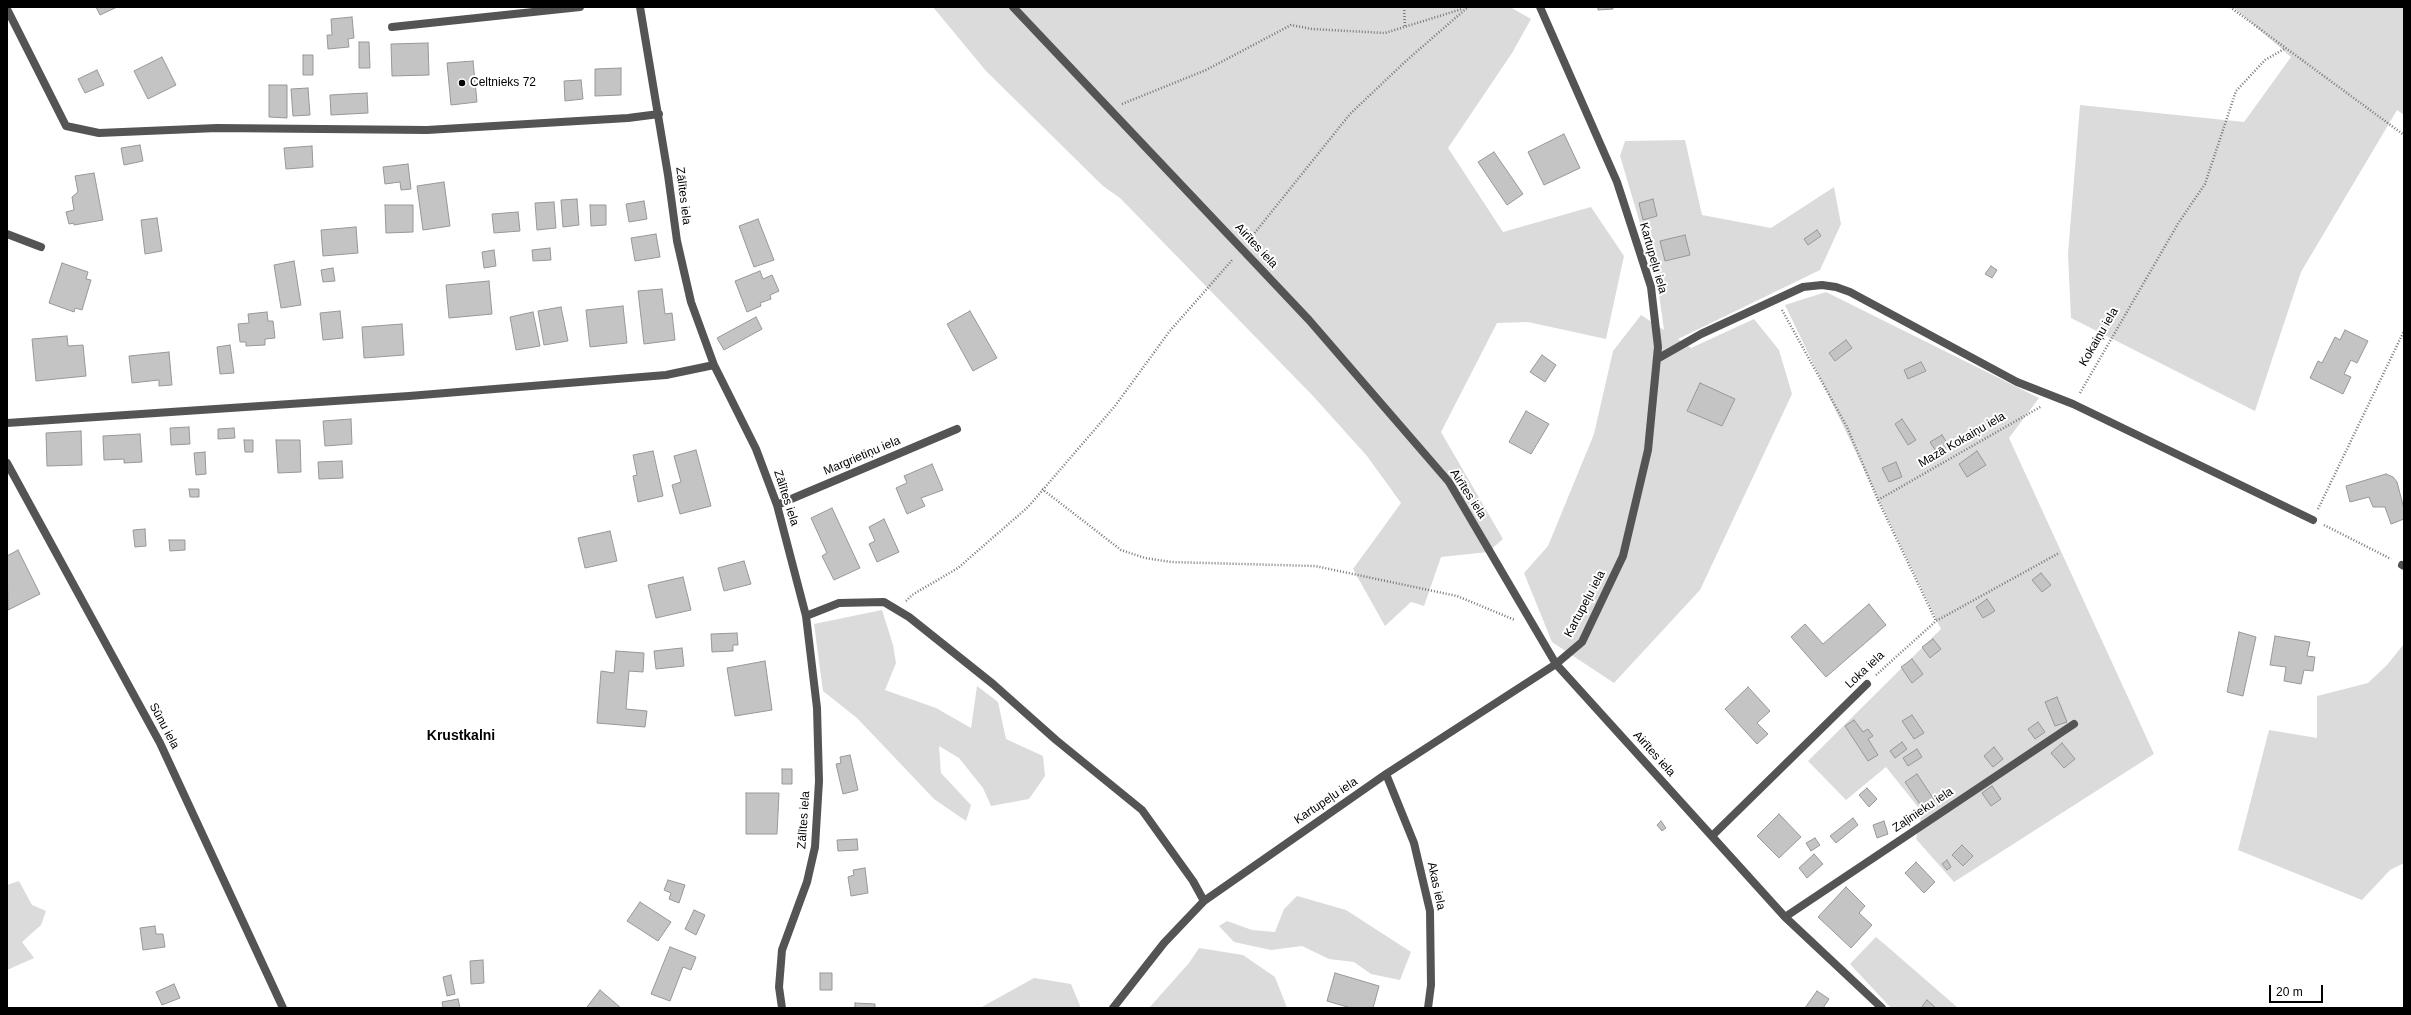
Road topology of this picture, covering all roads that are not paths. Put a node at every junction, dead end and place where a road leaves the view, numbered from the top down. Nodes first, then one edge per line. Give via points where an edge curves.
1 (580, 7) edge
2 (640, 7) edge
3 (1013, 7) edge
4 (1540, 7) edge
5 (7, 9) edge
6 (392, 27) dead end
7 (659, 114) junction
8 (7, 234) edge
9 (42, 247) dead end
10 (1657, 359) junction
11 (714, 365) junction
12 (7, 423) edge
13 (957, 429) dead end
14 (7, 464) edge
15 (777, 505) junction
16 (2313, 520) road end
17 (806, 616) junction
18 (1556, 664) junction
19 (1867, 684) road end
20 (2074, 724) dead end
21 (1386, 774) junction
22 (1712, 836) junction
23 (1204, 901) junction
24 (1785, 917) junction
25 (283, 1008) edge
26 (782, 1008) edge
27 (1113, 1008) edge
28 (1428, 1008) edge
29 (1882, 1008) edge

1 - 6 street
2 - 7 street, Zālītes iela
3 - 18 street, Airītes iela via 1309,320 1449,482
4 - 10 street, Kartupeļu iela via 1617,182 1651,287
5 - 7 street via 66,126 99,133 217,128 427,130
7 - 11 street, Zālītes iela via 676,241 690,302
8 - 9 street
10 - 16 street via 1701,334 1803,287 1822,285 1836,288 1850,292 2017,382 2073,404
10 - 18 street, Kartupeļu iela via 1648,450 1623,556 1582,642
11 - 12 street via 651,376 401,397
11 - 15 street, Zālītes iela via 756,449
13 - 15 street, Margrietiņu iela
14 - 25 street, Sūnu iela via 160,743
15 - 17 street, Zālītes iela
17 - 23 street via 839,603 884,602 897,610 993,684 1056,740 1142,810 1193,881
17 - 26 street, Zālītes iela via 817,708 819,781 815,847 807,882 782,950 779,987
18 - 21 street, Kartupeļu iela
18 - 22 street, Airītes iela
19 - 22 street, Loka iela
20 - 24 street, Zaļinieku iela
21 - 23 street, Kartupeļu iela
21 - 28 street, Akas iela via 1414,842 1430,911 1431,985
22 - 24 street, Airītes iela
23 - 27 street, Kartupeļu iela via 1164,943
24 - 29 street, Airītes iela

